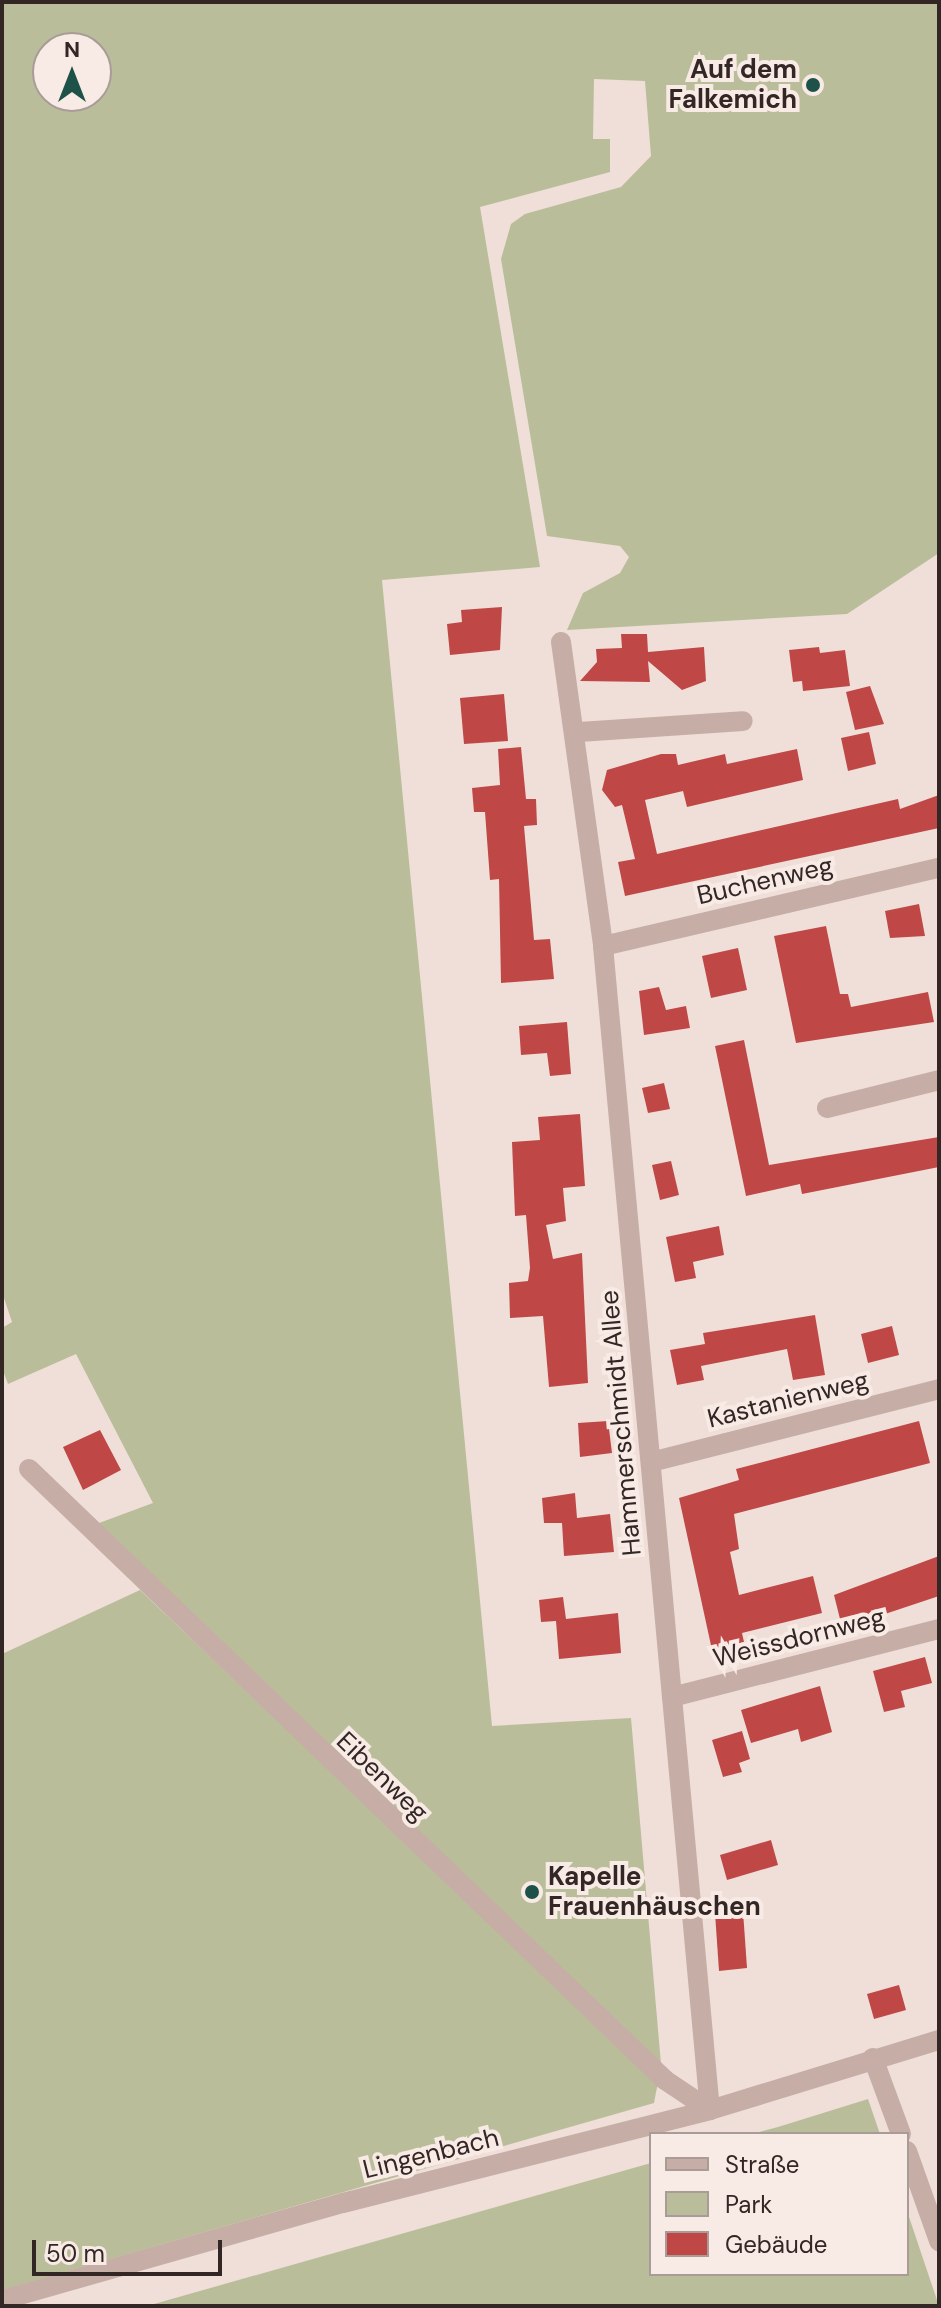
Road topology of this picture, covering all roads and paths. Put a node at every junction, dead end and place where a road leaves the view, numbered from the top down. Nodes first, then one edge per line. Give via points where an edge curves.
1 (561, 642) dead end
2 (743, 721) dead end
3 (579, 732) junction
4 (939, 868) edge
5 (603, 946) junction
6 (939, 1080) edge
7 (827, 1108) dead end
8 (939, 1389) edge
9 (651, 1462) junction
10 (29, 1469) dead end
11 (939, 1629) edge
12 (672, 1697) junction
13 (939, 2040) edge
14 (873, 2058) junction
15 (710, 2110) junction
16 (900, 2132) edge
17 (909, 2157) edge
18 (939, 2241) edge
19 (2, 2300) edge

1 - 3 street, Hammerschmidt Allee
2 - 3 street
3 - 5 street, Hammerschmidt Allee
4 - 5 street, Buchenweg
5 - 9 street, Hammerschmidt Allee
6 - 7 street
8 - 9 street, Kastanienweg
9 - 12 street, Hammerschmidt Allee
10 - 15 street, Eibenweg via 653,2069
11 - 12 street, Weissdornweg
12 - 15 street, Hammerschmidt Allee
13 - 14 street, Lingenbach
14 - 15 street, Lingenbach
14 - 16 street
15 - 19 street, Lingenbach via 343,2203
17 - 18 street

